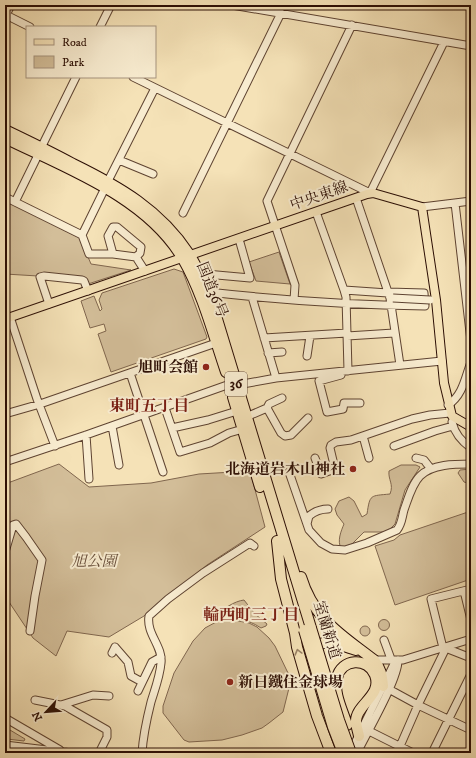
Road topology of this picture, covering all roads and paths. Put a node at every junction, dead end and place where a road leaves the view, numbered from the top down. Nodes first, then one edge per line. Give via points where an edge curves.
1 (11, 5) edge
2 (111, 5) edge
3 (232, 5) edge
4 (281, 13) junction
5 (5, 16) edge
6 (352, 25) junction
7 (28, 26) edge
8 (100, 26) edge
9 (444, 42) junction
10 (471, 46) edge
11 (76, 78) edge
12 (135, 78) edge
13 (154, 88) junction
14 (226, 123) junction
15 (5, 130) edge
16 (5, 138) edge
17 (40, 151) junction
18 (290, 153) junction
19 (119, 160) junction
20 (153, 174) dead end
21 (107, 185) junction
22 (370, 193) junction
23 (5, 197) edge
24 (356, 198) junction
25 (471, 200) edge
26 (15, 202) junction
27 (455, 203) junction
28 (422, 207) junction
29 (316, 212) junction
30 (183, 213) dead end
31 (274, 227) junction
32 (82, 235) junction
33 (239, 239) junction
34 (113, 254) junction
35 (136, 257) junction
36 (186, 257) junction
37 (145, 271) junction
38 (206, 274) dead end
39 (88, 290) junction
40 (344, 290) junction
41 (208, 292) junction
42 (252, 297) junction
43 (390, 297) junction
44 (294, 300) junction
45 (433, 300) junction
46 (49, 304) junction
47 (346, 304) junction
48 (8, 318) edge
49 (394, 333) junction
50 (347, 334) junction
51 (310, 336) junction
52 (264, 338) junction
53 (471, 341) edge
54 (216, 343) junction
55 (268, 352) junction
56 (282, 352) dead end
57 (307, 356) dead end
58 (442, 361) junction
59 (471, 362) edge
60 (400, 366) junction
61 (345, 371) junction
62 (130, 373) junction
63 (276, 378) junction
64 (233, 385) junction
65 (282, 398) dead end
66 (360, 403) dead end
67 (40, 404) junction
68 (165, 408) junction
69 (267, 408) junction
70 (237, 411) junction
71 (450, 411) junction
72 (5, 414) edge
73 (143, 415) junction
74 (246, 417) junction
75 (308, 418) dead end
76 (112, 426) junction
77 (453, 426) junction
78 (471, 427) edge
79 (172, 428) junction
80 (242, 429) junction
81 (86, 435) junction
82 (363, 436) junction
83 (55, 446) junction
84 (394, 446) dead end
85 (471, 448) edge
86 (315, 458) dead end
87 (369, 458) dead end
88 (416, 458) dead end
89 (5, 462) edge
90 (471, 464) edge
91 (119, 465) dead end
92 (431, 469) junction
93 (163, 472) dead end
94 (289, 472) dead end
95 (88, 479) dead end
96 (328, 509) dead end
97 (276, 515) junction
98 (307, 524) junction
99 (277, 541) joint
100 (254, 546) dead end
101 (5, 552) edge
102 (468, 590) edge
103 (471, 620) edge
104 (303, 630) junction
105 (30, 631) dead end
106 (471, 639) edge
107 (384, 640) dead end
108 (444, 647) junction
109 (362, 652) junction
110 (112, 653) dead end
111 (161, 657) junction
112 (471, 658) edge
113 (374, 660) junction
114 (395, 660) junction
115 (471, 674) edge
116 (142, 682) junction
117 (386, 688) junction
118 (138, 691) dead end
119 (109, 696) dead end
120 (35, 700) dead end
121 (61, 705) junction
122 (418, 705) junction
123 (5, 718) edge
124 (449, 719) junction
125 (471, 730) edge
126 (363, 732) junction
127 (5, 745) edge
128 (399, 750) edge
129 (63, 752) junction
130 (72, 753) edge
131 (99, 753) edge
132 (142, 753) edge
133 (331, 753) edge
134 (337, 753) edge
135 (343, 753) edge
136 (351, 753) edge
137 (357, 753) edge
138 (413, 753) edge
139 (432, 753) edge

1 - 5 street
2 - 8 street
3 - 4 street
4 - 6 street
4 - 14 street
5 - 7 street
6 - 9 street
6 - 18 street
9 - 10 street
9 - 22 street
11 - 17 street
12 - 13 street
13 - 14 street
13 - 19 street
14 - 18 street
14 - 30 street
15 - 17 highway, 国道36号 / 36
16 - 17 highway, 国道36号 / 36
17 - 21 highway, 国道36号 / 36
17 - 26 street
18 - 22 street
18 - 31 street via 267,201
19 - 20 street
19 - 21 street
21 - 32 street
21 - 36 highway, 国道36号 / 36 via 131,195 162,221 179,240
22 - 24 main road, 中央東線
22 - 28 main road, 中央東線
23 - 26 street
24 - 29 main road, 中央東線
24 - 43 street
25 - 27 street
26 - 32 street
27 - 28 street
27 - 53 street
28 - 45 main road
29 - 31 main road, 中央東線
29 - 40 street
31 - 33 main road, 中央東線
31 - 44 street via 294,285
32 - 34 street via 89,254
33 - 36 main road, 中央東線
33 - 38 street via 250,278
34 - 35 street
34 - 35 street via 108,236 113,227 117,226 141,247 140,254
35 - 37 street
36 - 37 main road, 中央東線
36 - 41 highway, 国道36号 / 36
36 - 54 highway, 国道36号 / 36
37 - 39 main road, 中央東線
39 - 46 main road, 中央東線
39 - 46 street via 82,280 40,277
40 - 43 street
40 - 47 street
41 - 42 street
41 - 64 highway, 国道36号 / 36
42 - 44 street
42 - 52 street
43 - 45 street, bridge
43 - 47 street
43 - 49 street
44 - 47 street
45 - 58 main road
46 - 48 main road, 中央東線
47 - 50 street
48 - 67 street
49 - 50 street
49 - 60 street
50 - 51 street
50 - 61 street
51 - 52 street
51 - 57 street
52 - 55 street
54 - 62 street
54 - 64 highway, 国道36号 / 36
55 - 56 street
55 - 63 street
58 - 60 street
58 - 71 main road
59 - 71 street via 460,394
60 - 61 street
61 - 63 street
61 - 66 street via 340,376 319,380 327,412 343,409 344,403
62 - 67 street
62 - 73 street
63 - 64 street
64 - 68 street
64 - 70 highway, 国道36号 / 36
64 - 74 highway, 国道36号 / 36
65 - 69 street via 268,404
67 - 72 street
67 - 83 street
68 - 73 street
68 - 79 street
69 - 74 street
69 - 75 street via 285,436 294,433
70 - 79 street
70 - 80 highway, 国道36号 / 36
71 - 77 street
71 - 78 main road
71 - 82 street via 419,417
73 - 76 street
73 - 93 street
74 - 97 highway, 国道36号 / 36
76 - 81 street
76 - 91 street
77 - 84 street
77 - 85 street via 459,437
79 - 80 street via 180,452
80 - 99 highway, 国道36号 / 36
81 - 83 street
81 - 95 street
82 - 86 street via 331,445 335,469 321,474
82 - 87 street
83 - 89 street
88 - 92 street via 424,460
90 - 92 street
92 - 98 street via 419,476 408,498 400,526 393,533 345,550 336,550 321,543
94 - 98 street
96 - 98 street via 314,512 309,516
97 - 104 highway, 室蘭新道 / 36
97 - 109 highway via 292,542 303,581 314,607 332,628
99 - 104 highway, 室蘭新道 / 36
100 - 111 street via 250,543 203,573 151,614 149,627
101 - 105 street via 13,525 16,524 42,560
102 - 103 street
102 - 108 street via 431,599
133 -> 104 highway via 317,716 297,647
104 - 135 highway, 室蘭新道 / 36, bridge
104 - 136 highway, 室蘭新道 / 36, bridge
106 - 108 street
107 - 114 street
108 - 112 street
108 - 114 street
108 - 122 street via 444,652
109 - 113 highway
109 - 134 highway via 331,642 320,644 310,652 308,664
110 - 116 street via 115,647 128,662 131,676
111 - 116 street via 152,662
111 - 132 street
113 - 114 street
113 - 117 highway via 382,673
114 - 117 street
115 - 124 street
116 - 118 street
117 - 122 street
117 - 126 street
119 - 121 street via 93,695
120 - 121 street
121 - 131 street via 107,730 108,737
122 - 124 street
122 - 128 street
123 - 129 street
124 - 125 street
124 - 139 street
126 - 128 street
126 - 136 street
126 - 137 street
126 - 137 highway via 356,722 357,716 371,697 376,684 372,669 365,663 357,662 344,666 337,676 337,691
127 - 129 street
128 - 138 street
129 - 130 street

